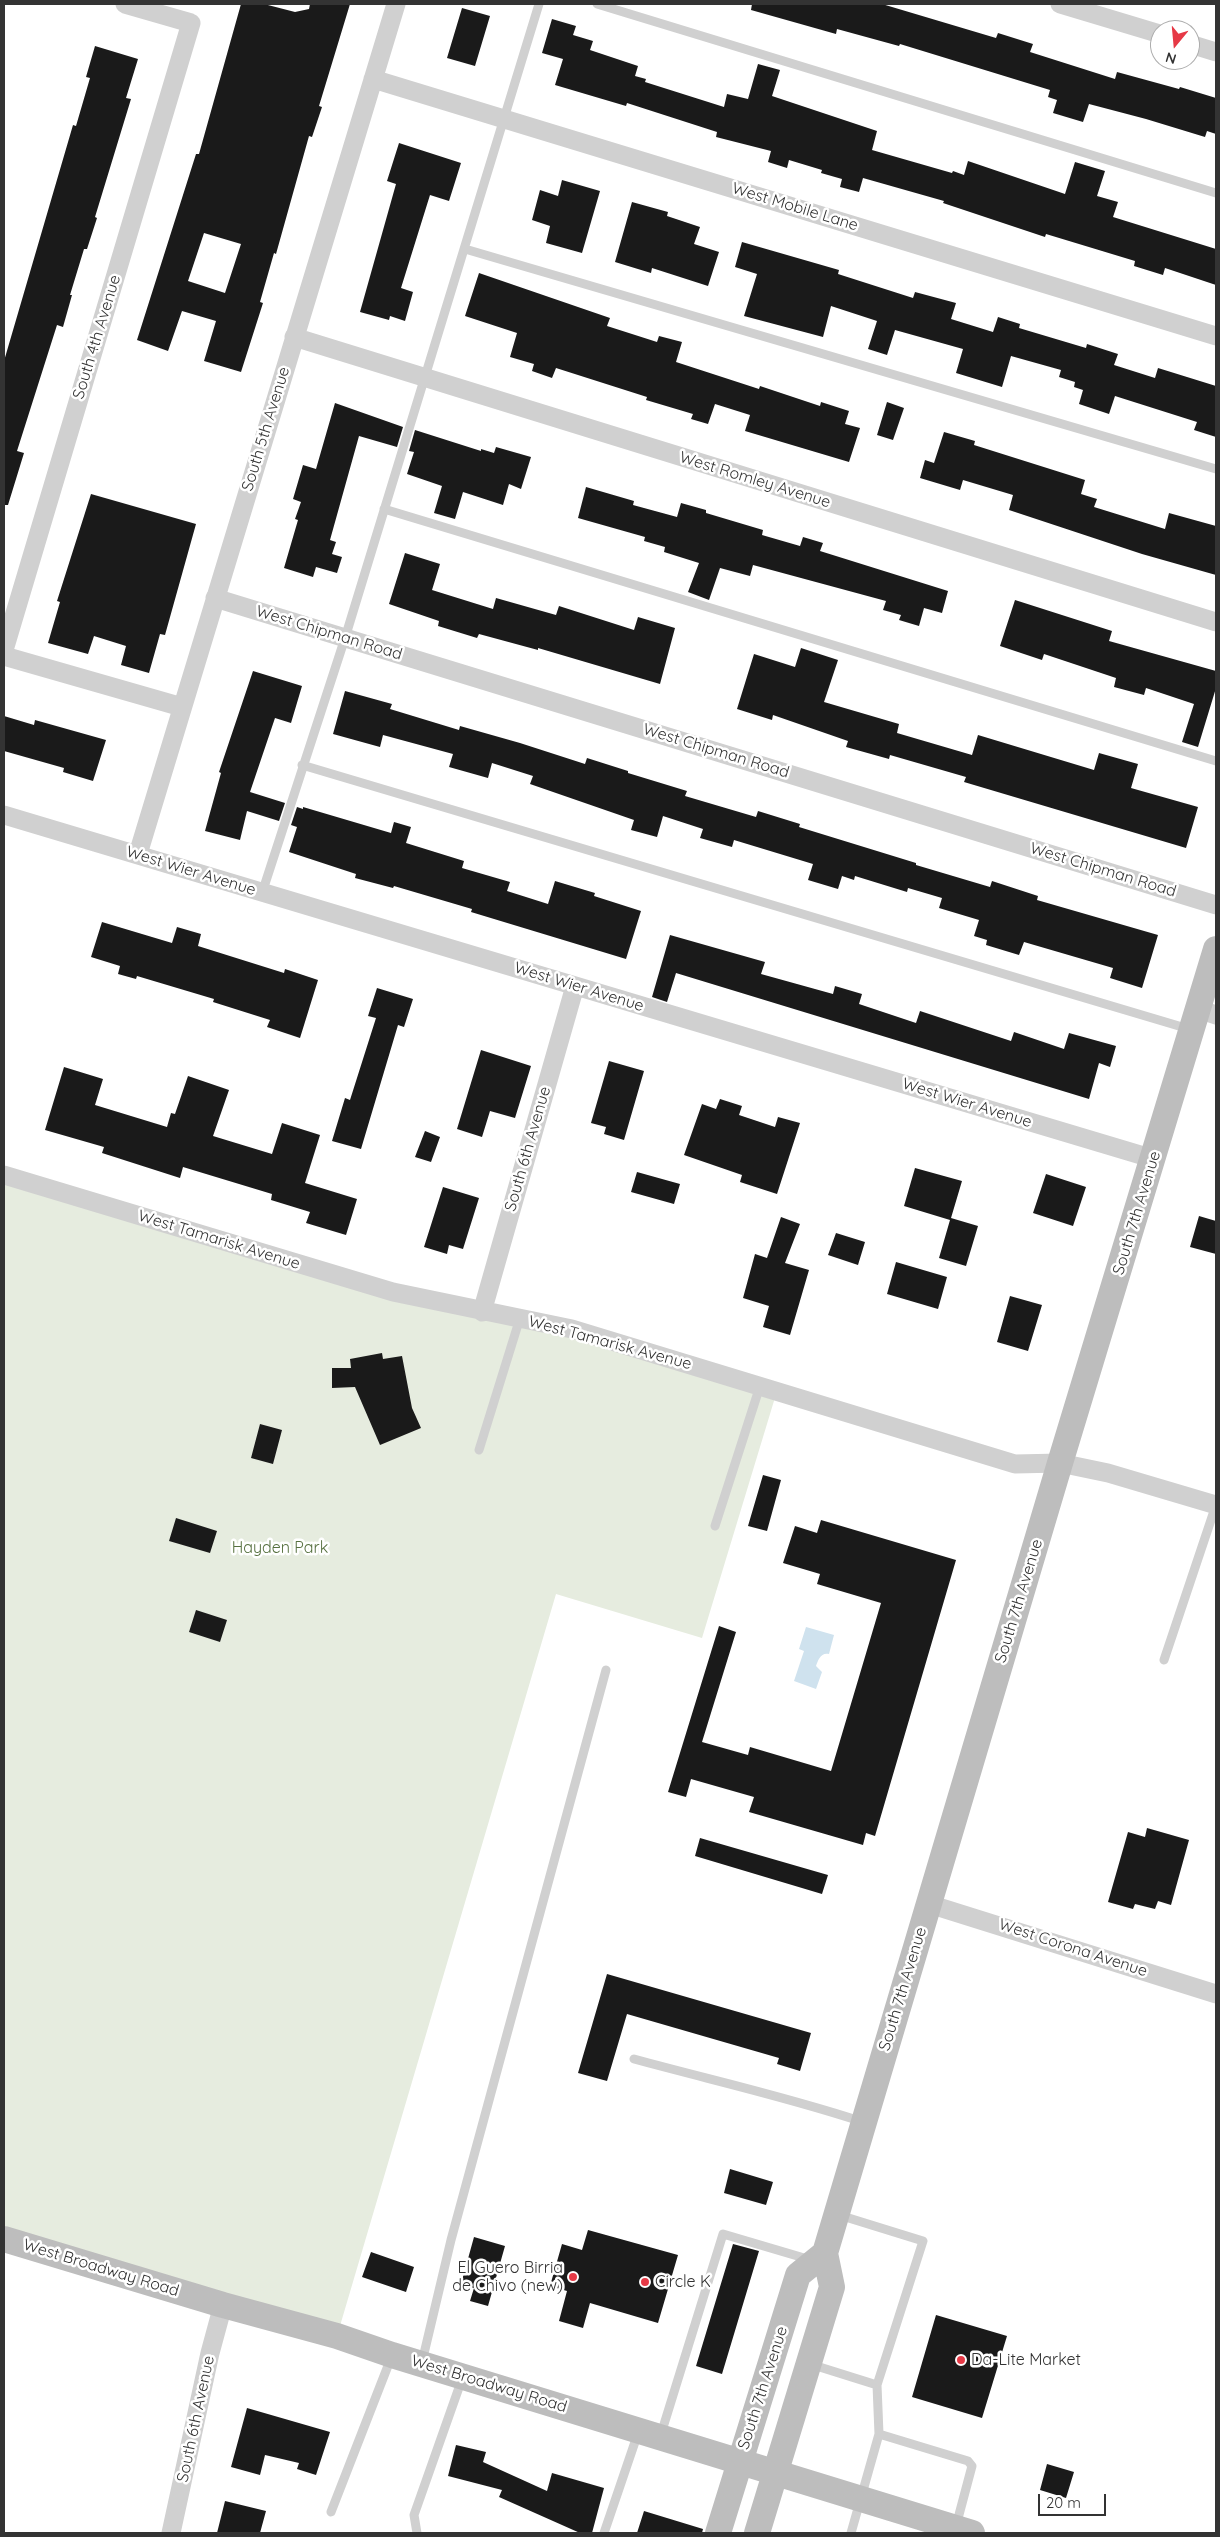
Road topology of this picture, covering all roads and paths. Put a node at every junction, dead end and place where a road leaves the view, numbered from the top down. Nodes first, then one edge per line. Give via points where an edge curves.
1 (125, 4) edge
2 (396, 4) edge
3 (539, 4) edge
4 (596, 4) edge
5 (1060, 4) edge
6 (1150, 31) edge
7 (1200, 47) edge
8 (1216, 52) edge
9 (374, 79) junction
10 (505, 119) junction
11 (1216, 194) edge
12 (465, 249) junction
13 (1216, 336) edge
14 (294, 337) junction
15 (426, 378) junction
16 (1216, 469) edge
17 (384, 509) junction
18 (216, 598) junction
19 (1216, 622) edge
20 (345, 638) junction
21 (4, 650) edge
22 (4, 656) edge
23 (182, 707) junction
24 (1216, 761) edge
25 (302, 765) junction
26 (4, 815) edge
27 (138, 854) junction
28 (262, 893) junction
29 (1216, 905) edge
30 (1216, 949) edge
31 (575, 986) junction
32 (1202, 1018) edge
33 (1154, 1159) junction
34 (4, 1176) edge
35 (482, 1312) junction
36 (520, 1318) junction
37 (760, 1386) junction
38 (479, 1450) dead end
39 (1060, 1463) junction
40 (1216, 1505) edge
41 (715, 1526) dead end
42 (1164, 1660) dead end
43 (606, 1670) dead end
44 (928, 1904) junction
45 (1216, 1994) edge
46 (634, 2059) dead end
47 (863, 2122) junction
48 (836, 2214) junction
49 (4, 2239) edge
50 (820, 2257) junction
51 (223, 2305) junction
52 (392, 2355) junction
53 (422, 2364) junction
54 (809, 2364) junction
55 (463, 2376) junction
56 (877, 2385) junction
57 (649, 2434) junction
58 (879, 2434) junction
59 (740, 2462) junction
60 (775, 2473) junction
61 (861, 2499) junction
62 (331, 2512) dead end
63 (960, 2531) edge
64 (171, 2533) edge
65 (417, 2533) edge
66 (604, 2533) edge
67 (718, 2533) edge
68 (757, 2533) edge
69 (851, 2533) edge

1 - 21 street, South 4th Avenue via 190,23
2 - 9 street, South 5th Avenue
3 - 10 lane
4 - 11 lane
5 - 6 street
7 - 8 street
9 - 10 street, West Mobile Lane
9 - 14 street, South 5th Avenue
10 - 12 lane
10 - 13 street, West Mobile Lane
12 - 15 lane
12 - 16 lane
14 - 15 street, West Romley Avenue
14 - 18 street, South 5th Avenue
15 - 17 lane
15 - 19 street, West Romley Avenue
17 - 20 lane
17 - 24 lane
18 - 20 street, West Chipman Road
18 - 23 street, South 5th Avenue
20 - 25 lane
20 - 29 street, West Chipman Road
22 - 23 street
23 - 27 street, South 5th Avenue
25 - 28 lane
25 - 32 lane
26 - 27 street, West Wier Avenue
27 - 28 street, West Wier Avenue
28 - 31 street, West Wier Avenue
30 - 32 main road, South 7th Avenue
31 - 33 street, West Wier Avenue
31 - 35 street, South 6th Avenue
32 - 33 main road, South 7th Avenue
33 - 39 main road, South 7th Avenue
34 - 35 street, West Tamarisk Avenue via 393,1292
35 - 36 street, West Tamarisk Avenue
36 - 37 street, West Tamarisk Avenue via 572,1329
36 - 38 lane
37 - 39 street, West Tamarisk Avenue via 1015,1464
37 - 41 lane
39 - 40 street, West Tamarisk Avenue via 1108,1473
39 - 44 main road, South 7th Avenue
40 - 42 lane
43 - 53 lane via 454,2231
44 - 45 street, West Corona Avenue
44 - 47 main road, South 7th Avenue
46 - 47 lane via 781,2099 808,2103
47 - 48 main road, South 7th Avenue
48 - 50 main road, South 7th Avenue
48 - 56 lane via 923,2241
49 - 51 main road, West Broadway Road
50 - 54 main road, South 7th Avenue via 832,2286
50 - 57 lane via 723,2234
50 - 59 main road, South 7th Avenue via 798,2275
51 - 52 main road, West Broadway Road via 337,2336
51 - 64 street, South 6th Avenue
52 - 53 main road, West Broadway Road
52 - 62 lane
53 - 55 main road, West Broadway Road
54 - 56 lane
54 - 60 main road, South 7th Avenue
55 - 57 main road, West Broadway Road
55 - 65 lane via 414,2516
56 - 58 lane
57 - 59 main road, West Broadway Road
57 - 66 lane
58 - 61 lane
58 - 63 lane via 968,2461 972,2466
59 - 60 main road, West Broadway Road
59 - 67 main road, South 7th Avenue
60 - 61 main road, West Broadway Road
60 - 68 main road, South 7th Avenue
61 - 63 main road, West Broadway Road
61 - 69 lane

